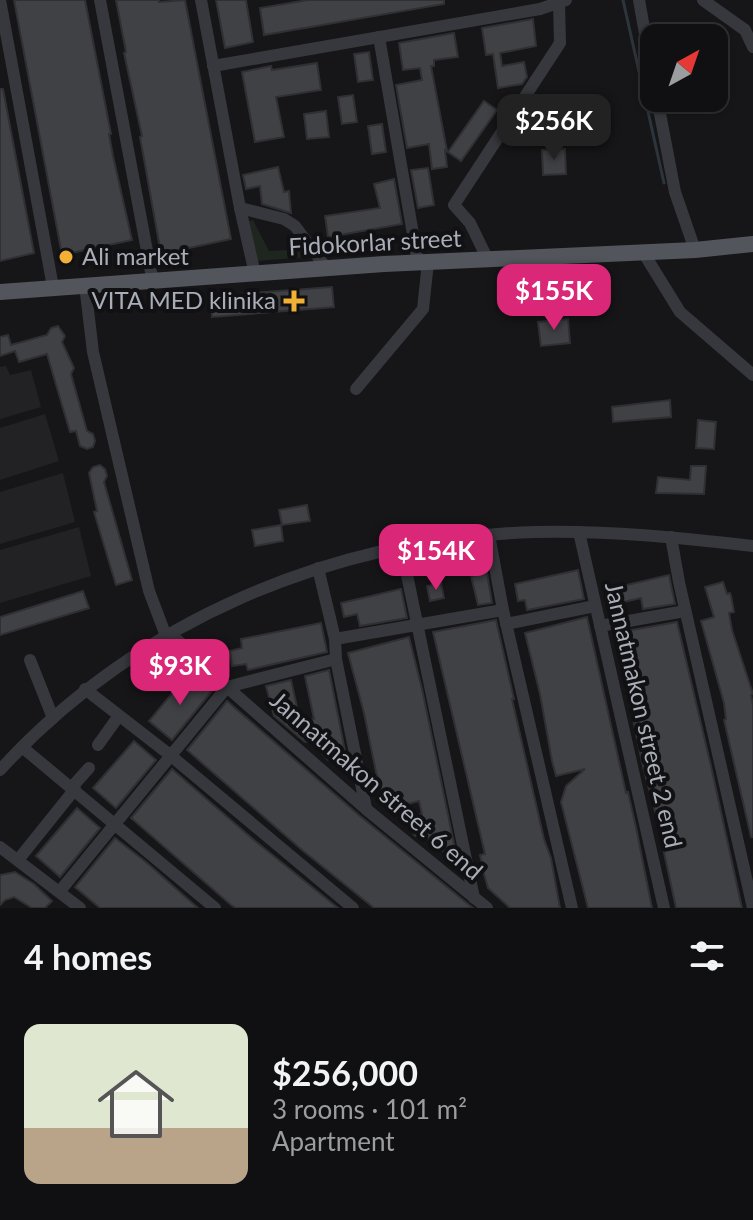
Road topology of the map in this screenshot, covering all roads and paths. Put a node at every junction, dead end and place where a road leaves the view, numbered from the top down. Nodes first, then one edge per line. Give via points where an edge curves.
1 (0, 0) edge
2 (100, 0) edge
3 (201, 0) edge
4 (639, 0) edge
5 (703, 0) edge
6 (562, 1) edge
7 (643, 24) edge
8 (379, 37) junction
9 (753, 47) edge
10 (213, 66) junction
11 (660, 112) edge
12 (240, 208) junction
13 (753, 244) edge
14 (695, 250) junction
15 (643, 252) junction
16 (488, 260) junction
17 (423, 262) junction
18 (327, 269) junction
19 (255, 274) junction
20 (153, 283) junction
21 (85, 285) junction
22 (53, 287) junction
23 (0, 292) edge
24 (753, 375) edge
25 (356, 389) dead end
26 (579, 532) junction
27 (489, 535) junction
28 (671, 537) junction
29 (401, 546) junction
30 (753, 547) edge
31 (318, 568) junction
32 (595, 606) junction
33 (503, 610) junction
34 (685, 611) junction
35 (506, 624) junction
36 (418, 625) junction
37 (600, 626) junction
38 (169, 635) junction
39 (335, 639) junction
40 (336, 659) junction
41 (30, 660) dead end
42 (227, 687) junction
43 (85, 689) junction
44 (118, 717) junction
45 (53, 718) junction
46 (98, 745) dead end
47 (22, 747) junction
48 (170, 755) junction
49 (89, 768) dead end
50 (0, 770) edge
51 (73, 788) junction
52 (366, 809) junction
53 (114, 823) junction
54 (0, 847) edge
55 (18, 860) junction
56 (60, 891) junction
57 (474, 898) junction
58 (80, 908) edge
59 (215, 908) edge
60 (353, 908) edge
61 (487, 908) edge
62 (572, 908) edge
63 (664, 908) edge
64 (753, 908) edge

1 - 22 street
2 - 20 street
3 - 10 street
4 - 7 street
5 - 9 street via 745,30
6 - 8 street
6 - 16 street via 560,43 454,205 470,223
8 - 10 street
8 - 17 street
10 - 12 street
11 - 14 street via 675,192
12 - 18 street via 295,226
12 - 19 street
13 - 14 main road, Fidokorlar street
14 - 15 main road, Fidokorlar street
15 - 16 main road, Fidokorlar street
15 - 24 street via 680,312
16 - 17 main road, Fidokorlar street
17 - 18 main road, Fidokorlar street
17 - 25 street via 423,309
18 - 19 main road, Fidokorlar street
19 - 20 main road, Fidokorlar street
20 - 21 main road, Fidokorlar street
21 - 22 main road, Fidokorlar street
21 - 38 street via 93,352 149,591
22 - 23 main road, Fidokorlar street
26 - 27 street
26 - 28 street
26 - 32 street, Jannatmakon street 2 end
27 - 29 street
27 - 33 street
28 - 30 street
28 - 34 street
29 - 31 street
29 - 36 street
31 - 38 street
31 - 39 street
32 - 35 street
32 - 37 street, Jannatmakon street 2 end
33 - 35 street
33 - 36 street
34 - 37 street
34 - 64 street
35 - 62 street
36 - 39 street
36 - 57 street
37 - 63 street, Jannatmakon street 2 end
38 - 42 street, Jannatmakon street 6 end
38 - 43 street
39 - 40 street
40 - 42 street
40 - 52 street
41 - 45 street
42 - 48 street
42 - 52 street, Jannatmakon street 6 end
43 - 44 street
43 - 45 street
44 - 46 street
44 - 48 street
45 - 47 street
47 - 50 street
47 - 51 street
48 - 53 street
48 - 60 street
49 - 51 street
51 - 53 street
51 - 55 street
52 - 57 street, Jannatmakon street 6 end
53 - 56 street
53 - 59 street
54 - 55 street
55 - 56 street
56 - 58 street
57 - 61 street, Jannatmakon street 6 end

